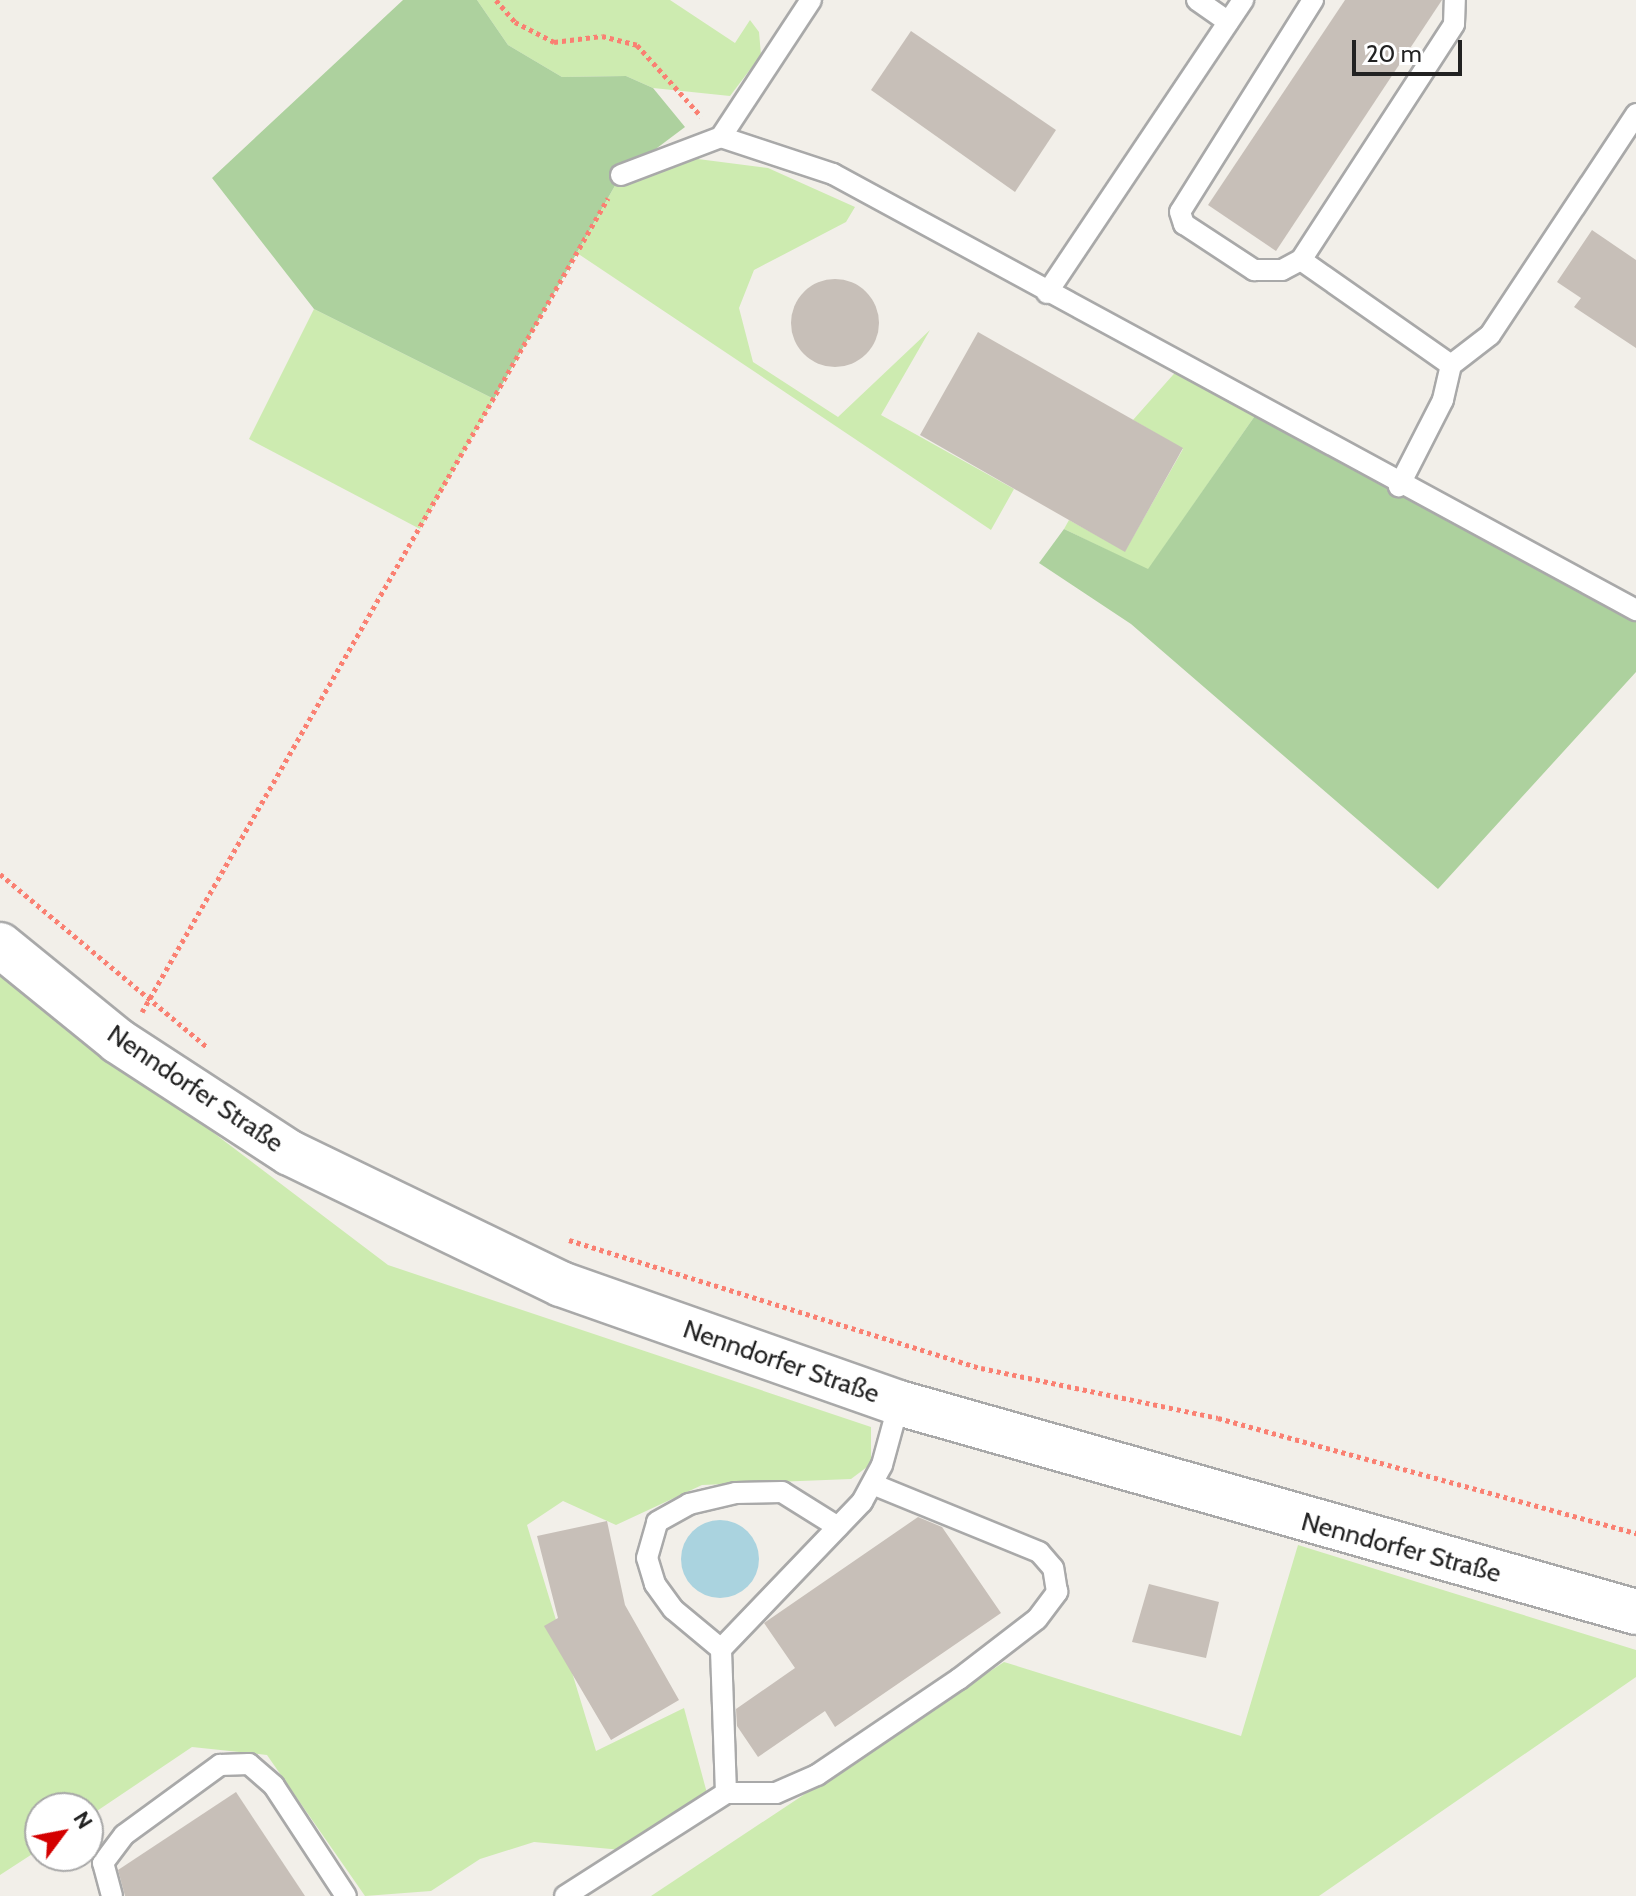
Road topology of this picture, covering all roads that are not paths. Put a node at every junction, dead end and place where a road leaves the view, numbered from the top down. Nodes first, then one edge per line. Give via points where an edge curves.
1 (811, 0) edge
2 (1197, 0) edge
3 (1243, 0) edge
4 (1313, 0) edge
5 (1455, 0) edge
6 (1228, 22) junction
7 (1636, 114) edge
8 (721, 137) junction
9 (621, 175) road end
10 (1301, 260) junction
11 (1047, 293) junction
12 (1451, 365) junction
13 (1399, 486) junction
14 (1636, 610) edge
15 (0, 945) edge
16 (899, 1403) junction
17 (872, 1484) junction
18 (838, 1527) junction
19 (1636, 1612) edge
20 (721, 1649) junction
21 (726, 1793) junction
22 (112, 1896) edge
23 (346, 1896) edge
24 (565, 1896) edge

1 - 8 lane
2 - 6 lane
3 - 6 lane
4 - 10 lane via 1180,212 1184,224 1254,270 1282,270
5 - 10 lane via 1454,24
6 - 11 lane
7 - 12 lane via 1490,335
8 - 9 lane
8 - 11 lane via 833,174
10 - 12 lane
11 - 13 lane
12 - 13 lane via 1443,400
13 - 14 lane
15 - 16 street, Nenndorfer Straße via 118,1041 290,1153 561,1284
16 - 17 lane
16 - 19 street, Nenndorfer Straße
17 - 18 lane
17 - 21 lane via 1039,1552 1053,1568 1057,1592 1037,1619 959,1679 817,1775 776,1793
18 - 20 lane
18 - 20 lane via 782,1492 736,1493 689,1504 657,1522 647,1558 655,1584 673,1609
20 - 21 lane
21 - 24 lane
22 - 23 lane via 103,1863 124,1835 220,1765 249,1764 274,1786

